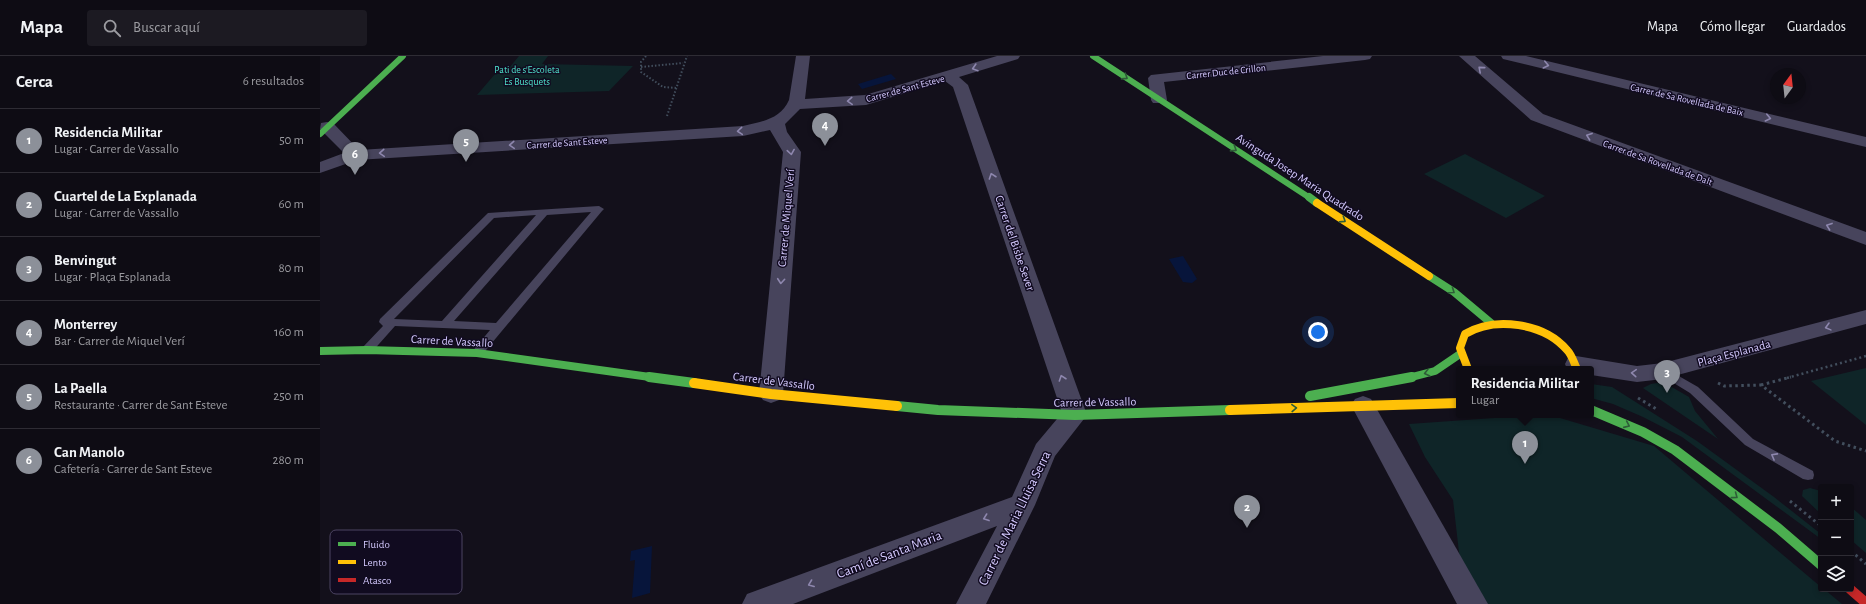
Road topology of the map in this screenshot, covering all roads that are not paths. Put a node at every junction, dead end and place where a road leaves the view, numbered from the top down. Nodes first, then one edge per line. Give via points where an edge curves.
1 (403, 56) edge
2 (803, 56) edge
3 (1013, 56) edge
4 (1093, 56) edge
5 (1365, 56) edge
6 (1466, 56) edge
7 (1508, 56) edge
8 (948, 76) junction
9 (1159, 100) junction
10 (794, 106) junction
11 (777, 123) junction
12 (324, 130) edge
13 (1866, 142) edge
14 (355, 155) junction
15 (320, 168) edge
16 (544, 212) junction
17 (1866, 239) edge
18 (1866, 317) edge
19 (392, 323) junction
20 (1492, 323) junction
21 (444, 325) junction
22 (500, 326) junction
23 (367, 350) junction
24 (320, 351) edge
25 (478, 353) junction
26 (1460, 354) junction
27 (1466, 366) edge
28 (1575, 366) edge
29 (1594, 369) edge
30 (1663, 371) junction
31 (770, 394) junction
32 (1456, 402) edge
33 (1363, 405) junction
34 (1227, 410) junction
35 (1594, 411) edge
36 (1075, 415) junction
37 (1808, 475) dead end
38 (1022, 505) junction
39 (1818, 562) edge
40 (1853, 592) edge
41 (1866, 603) edge
42 (757, 604) edge
43 (971, 604) edge
44 (1473, 604) edge

1 - 12 street
2 - 10 street
3 -> 8 street, Carrer de Sant Esteve
4 -> 9 street, Avinguda Josep Maria Quadrado
5 - 9 street, Carrer Duc de Crillon via 1156,78
17 -> 6 street, Carrer de Sa Rovellada de Dalt via 1536,117
7 -> 13 street, Carrer de Sa Rovellada de Baix
8 -> 10 street, Carrer de Sant Esteve via 866,100 819,101
36 -> 8 street, Carrer del Bisbe Sever via 960,85
9 -> 20 street, Avinguda Josep Maria Quadrado via 1454,292
10 - 11 street
11 -> 14 street, Carrer de Sant Esteve via 743,132
11 -> 31 street, Carrer de Miquel Verí via 780,136 787,141 792,152
12 - 14 street
14 - 15 street, Carrer de Sant Esteve
16 - 19 lane via 491,215 384,322
16 - 21 lane
16 - 22 lane via 599,209
18 -> 30 street, Plaça Esplanada
19 - 21 lane
19 - 23 lane
20 - 26 street via 1477,326 1466,333 1461,342
20 - 28 street via 1511,323 1532,328 1566,350
21 - 22 lane
22 - 25 lane
23 - 24 street, Carrer de Vassallo
23 - 25 street, Carrer de Vassallo
25 - 31 street, Carrer de Vassallo
26 - 27 street
26 -> 34 street, Carrer de Vassallo via 1435,372
30 -> 29 street, Plaça Esplanada via 1637,374
37 -> 30 lane via 1749,442 1694,390
31 - 36 street, Carrer de Vassallo via 938,410
32 - 33 street, Carrer de Vassallo
34 -> 33 street, Carrer de Vassallo
33 - 44 street
34 - 36 street, Carrer de Vassallo
35 -> 39 street via 1643,432 1675,450 1778,528
36 - 38 street, Carrer de Maria Lluïsa Serra via 1045,451
38 -> 42 street, Camí de Santa Maria
38 - 43 street, Carrer de Maria Lluïsa Serra
40 - 41 street

